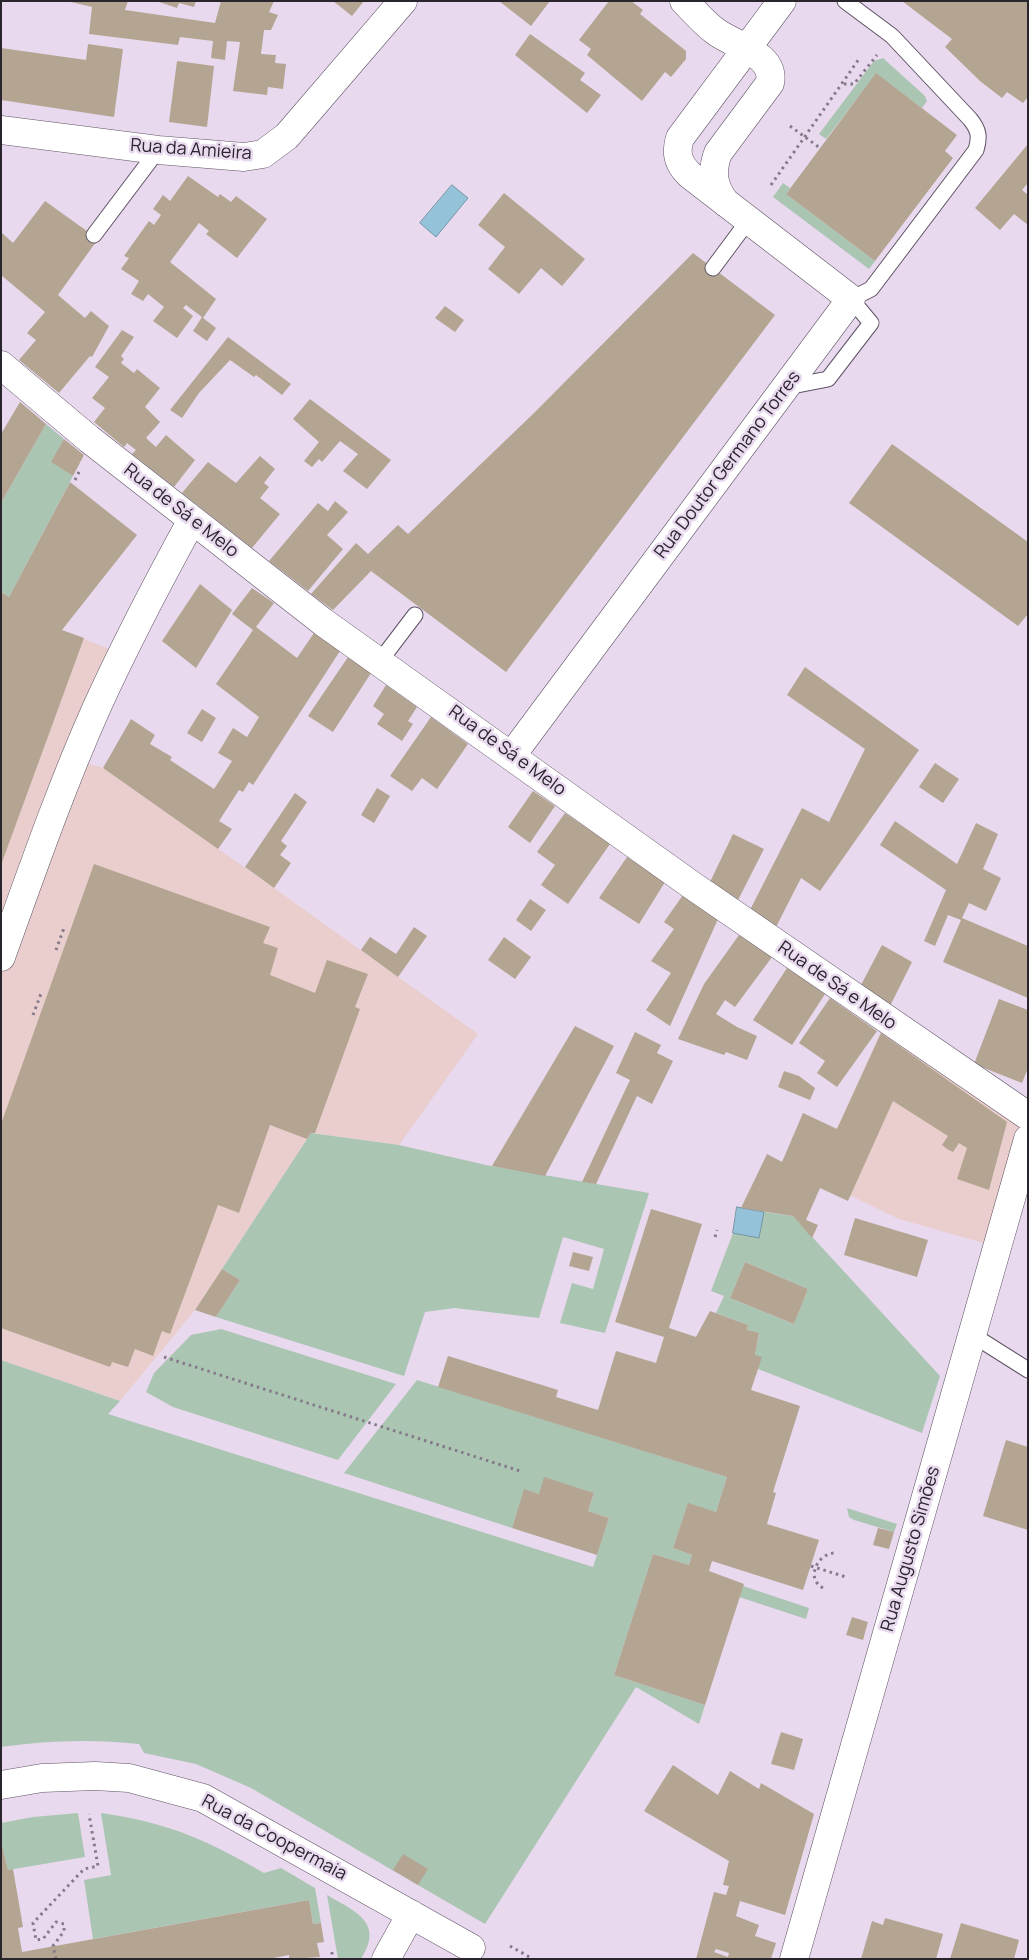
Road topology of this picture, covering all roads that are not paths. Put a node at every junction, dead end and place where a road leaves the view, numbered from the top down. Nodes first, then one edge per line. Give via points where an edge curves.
1 (403, 1) edge
2 (684, 1) edge
3 (782, 1) edge
4 (845, 1) edge
5 (745, 49) junction
6 (1, 130) edge
7 (158, 150) junction
8 (738, 213) junction
9 (94, 235) dead end
10 (712, 268) dead end
11 (852, 299) junction
12 (1, 365) edge
13 (192, 520) junction
14 (415, 615) dead end
15 (380, 661) junction
16 (512, 755) junction
17 (1, 957) edge
18 (1028, 1116) edge
19 (1028, 1139) edge
20 (971, 1334) junction
21 (1028, 1370) edge
22 (1, 1785) edge
23 (411, 1914) junction
24 (471, 1948) dead end
25 (386, 1959) edge
26 (794, 1959) edge

1 - 7 street, Rua da Amieira via 287,136 263,154 244,156
2 - 5 street via 715,31
3 - 5 street
4 - 11 lane via 892,36 970,119 980,139 976,150 871,289
5 - 8 street via 769,66 771,77 770,83 714,162 714,182 720,195
5 - 8 street via 680,138 677,155 685,170
6 - 7 street, Rua da Amieira
7 - 9 lane
8 - 10 lane
8 - 11 street
11 - 16 street, Rua Doutor Germano Torres
12 - 13 street, Rua de Sá e Melo
13 - 15 street, Rua de Sá e Melo
13 - 17 street via 149,599 96,710
14 - 15 lane
15 - 16 street, Rua de Sá e Melo
16 - 18 street, Rua de Sá e Melo via 693,886
19 - 20 street, Rua Augusto Simões
20 - 21 lane
20 - 26 street, Rua Augusto Simões
22 - 23 street, Rua da Coopermaia via 42,1778 95,1776 129,1778 178,1790 229,1810
23 - 24 street, Rua da Coopermaia
23 - 25 street

